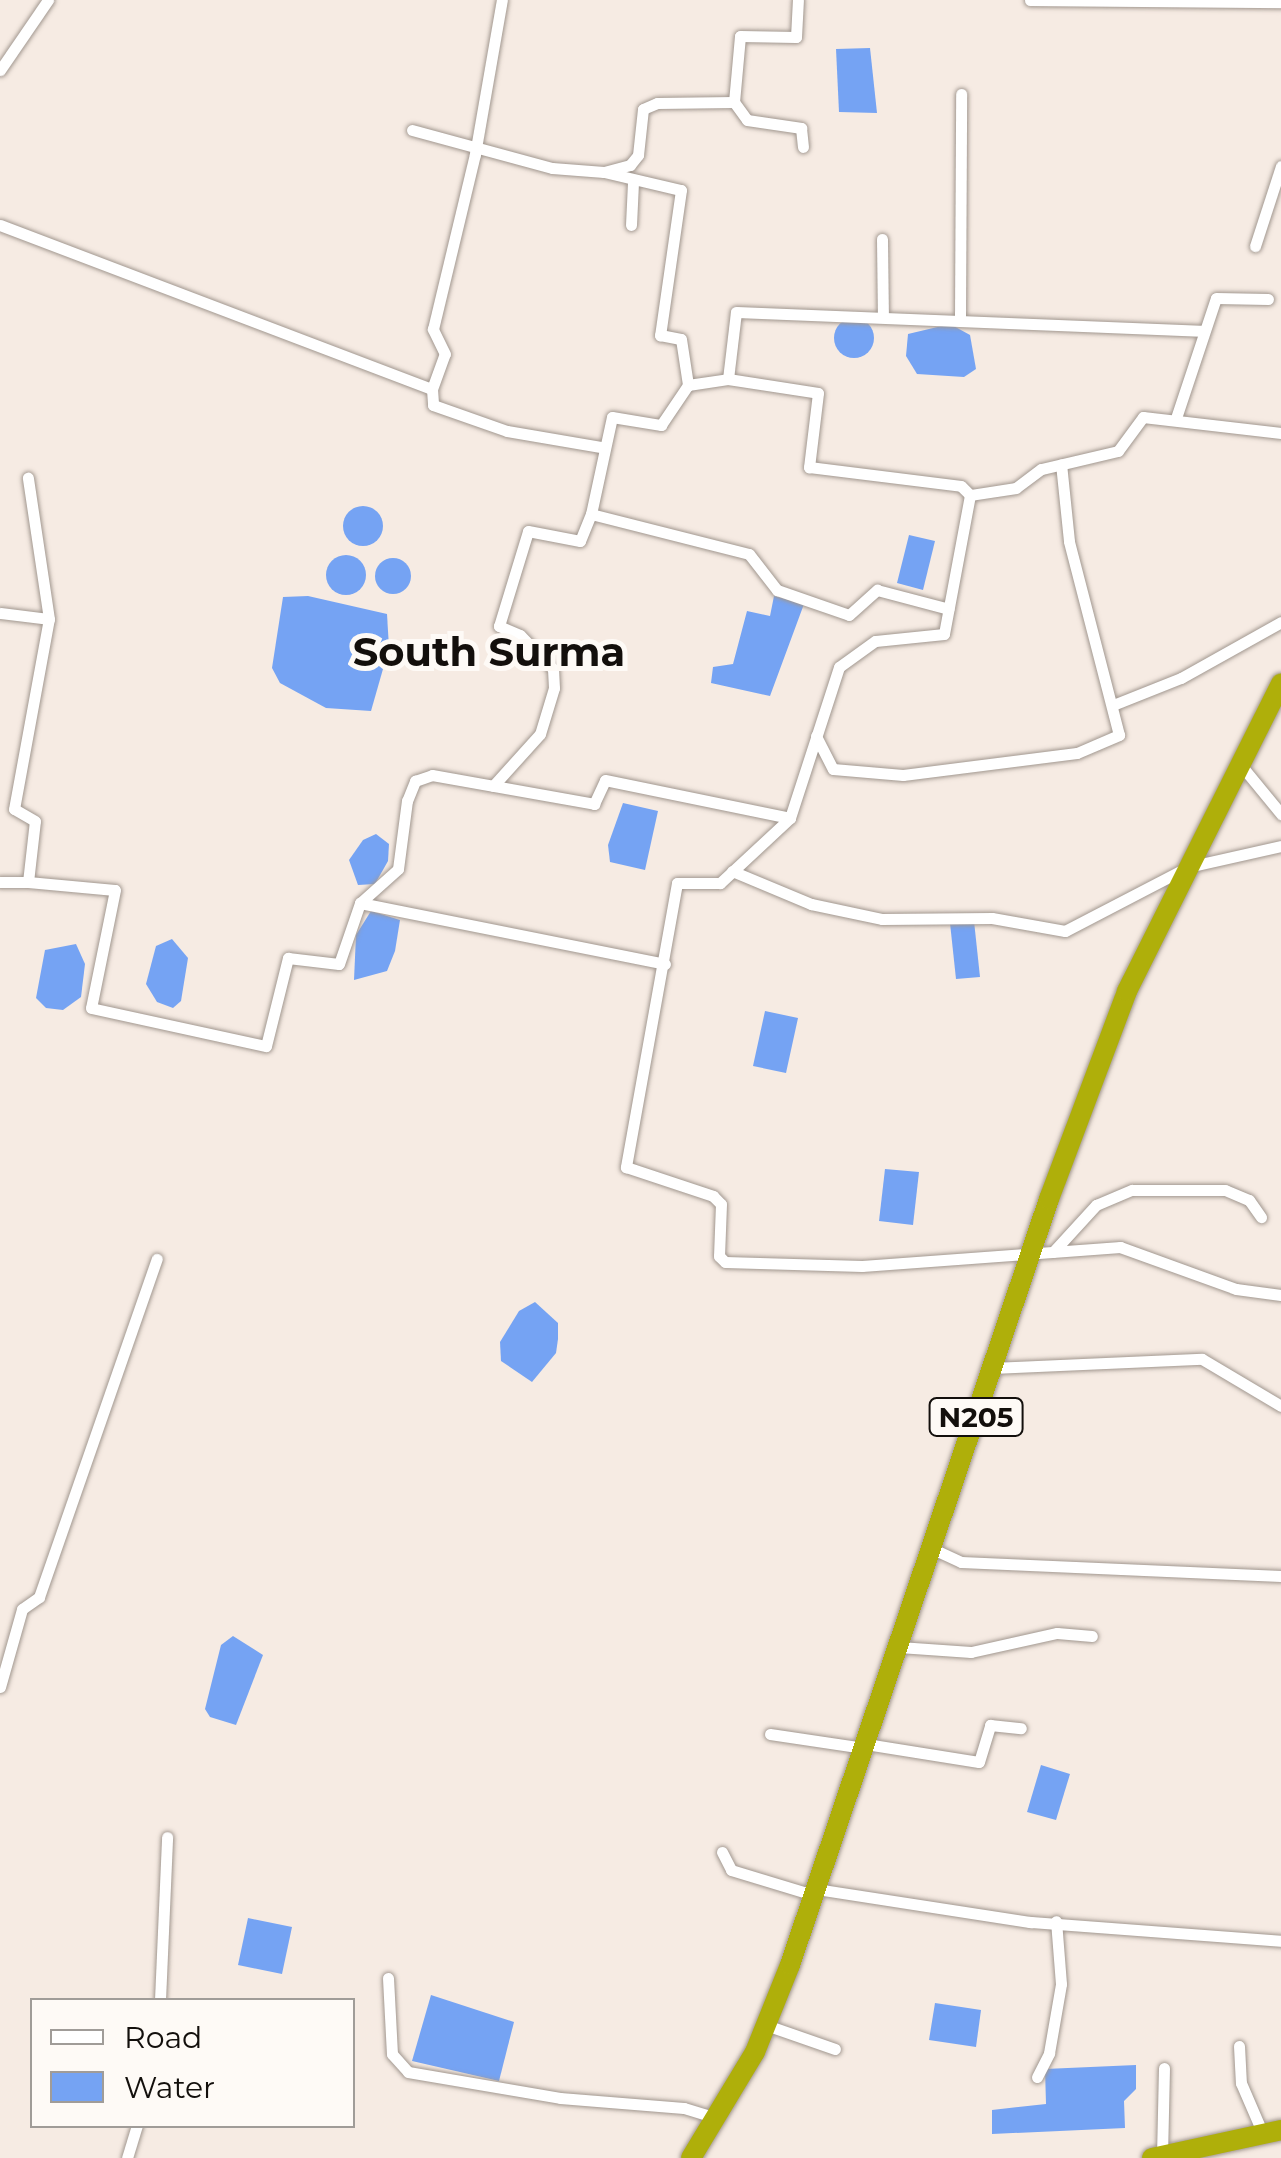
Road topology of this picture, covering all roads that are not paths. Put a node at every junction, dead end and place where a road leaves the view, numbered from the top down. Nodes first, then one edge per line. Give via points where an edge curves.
1 (48, 0) edge
2 (502, 0) edge
3 (798, 0) edge
4 (1030, 0) edge
5 (1280, 3) edge
6 (0, 70) edge
7 (961, 94) dead end
8 (734, 102) junction
9 (412, 130) dead end
10 (476, 145) junction
11 (803, 147) dead end
12 (1281, 166) edge
13 (604, 172) junction
14 (633, 182) junction
15 (631, 224) dead end
16 (0, 226) edge
17 (882, 239) dead end
18 (1255, 246) dead end
19 (1268, 299) dead end
20 (883, 316) junction
21 (960, 318) junction
22 (1201, 331) junction
23 (728, 379) junction
24 (688, 385) junction
25 (432, 389) junction
26 (1176, 418) junction
27 (1281, 433) edge
28 (602, 447) junction
29 (1060, 464) junction
30 (28, 478) dead end
31 (970, 496) junction
32 (591, 514) junction
33 (949, 609) junction
34 (0, 613) edge
35 (49, 619) junction
36 (1281, 622) edge
37 (1281, 683) edge
38 (1113, 706) junction
39 (816, 736) junction
40 (1240, 764) junction
41 (493, 786) junction
42 (1281, 814) edge
43 (790, 818) junction
44 (1281, 846) edge
45 (1188, 867) junction
46 (732, 871) junction
47 (0, 882) edge
48 (28, 882) junction
49 (360, 902) junction
50 (665, 964) junction
51 (1261, 1218) dead end
52 (1053, 1252) junction
53 (1030, 1254) junction
54 (157, 1259) dead end
55 (1281, 1296) edge
56 (992, 1368) junction
57 (1281, 1406) edge
58 (933, 1548) junction
59 (1281, 1576) edge
60 (1092, 1636) dead end
61 (899, 1647) junction
62 (0, 1687) edge
63 (1021, 1728) dead end
64 (770, 1734) dead end
65 (865, 1746) junction
66 (167, 1837) dead end
67 (722, 1852) dead end
68 (815, 1892) junction
69 (1056, 1921) junction
70 (1281, 1941) edge
71 (388, 1978) dead end
72 (160, 1998) edge
73 (766, 2025) junction
74 (1238, 2046) dead end
75 (836, 2049) dead end
76 (1164, 2068) dead end
77 (1037, 2077) dead end
78 (716, 2118) junction
79 (136, 2128) edge
80 (1272, 2132) edge
81 (1157, 2157) edge
82 (127, 2158) edge
83 (691, 2158) edge

1 - 6 street
2 - 10 street
3 - 8 street via 796,37 740,36
4 - 5 street
7 - 21 street
8 - 11 street via 747,120 801,128
8 - 13 street via 657,102 642,109 638,155 630,165
9 - 10 street
10 - 13 street via 552,168
10 - 25 street via 433,328 445,354
12 - 18 street
13 - 14 street
14 - 15 street
14 - 24 street via 682,190 660,335 682,339
16 - 25 street
17 - 20 street
19 - 22 street via 1216,298
20 - 21 street
20 - 23 street via 736,312
21 - 22 street
22 - 26 street
23 - 24 street
23 - 31 street via 818,393 809,467 961,486
24 - 28 street via 661,425 614,415
25 - 28 street via 432,405 507,430
26 - 27 street
26 - 29 street via 1143,416 1118,451
28 - 32 street
29 - 31 street via 1016,488
29 - 38 street via 1069,541
30 - 35 street
31 - 33 street
32 - 33 street via 748,554 777,590 849,615 877,590
32 - 41 street via 580,541 528,531 500,626 554,669 554,688 540,734
33 - 39 street via 944,634 875,641 839,667
34 - 35 street
35 - 48 street via 14,809 35,821
36 - 38 street via 1181,678
37 - 40 highway, N205
38 - 39 street via 1118,735 1091,747 956,773 834,769
39 - 43 street
40 - 42 street
40 - 45 highway, N205
41 - 43 street via 594,804 605,780
41 - 49 street via 432,775 415,781 398,842 398,869
43 - 46 street
44 - 45 street
45 - 46 street via 1065,930 992,918 882,919 811,904
45 - 53 highway, N205 via 1121,1006
46 - 50 street via 720,883 678,883
47 - 48 street
48 - 49 street via 115,890 91,1008 266,1046 288,958 339,964
49 - 50 street
50 - 53 street via 639,1069 626,1167 713,1196 721,1204 724,1262 862,1266
51 - 52 street via 1249,1200 1226,1190 1132,1190 1096,1205
52 - 53 street
52 - 55 street via 1120,1247 1236,1290
53 - 56 highway, N205
54 - 62 street via 39,1598 22,1609
56 - 57 street via 1202,1359
56 - 58 highway, N205
58 - 59 street via 961,1562
58 - 61 highway, N205
60 - 61 street via 1057,1633 971,1652
61 - 65 highway, N205
63 - 65 street via 990,1725 979,1762
64 - 65 street
65 - 68 highway, N205
66 - 72 street
67 - 68 street via 731,1870
68 - 69 street
68 - 73 highway, N205
69 - 70 street
69 - 77 street via 1061,1984
71 - 78 street via 390,2042 408,2072 560,2098 684,2108
73 - 75 street
73 - 78 highway, N205
74 - 80 street via 1241,2082
76 - 81 street
78 - 83 highway, N205
79 - 82 street
80 - 81 highway

